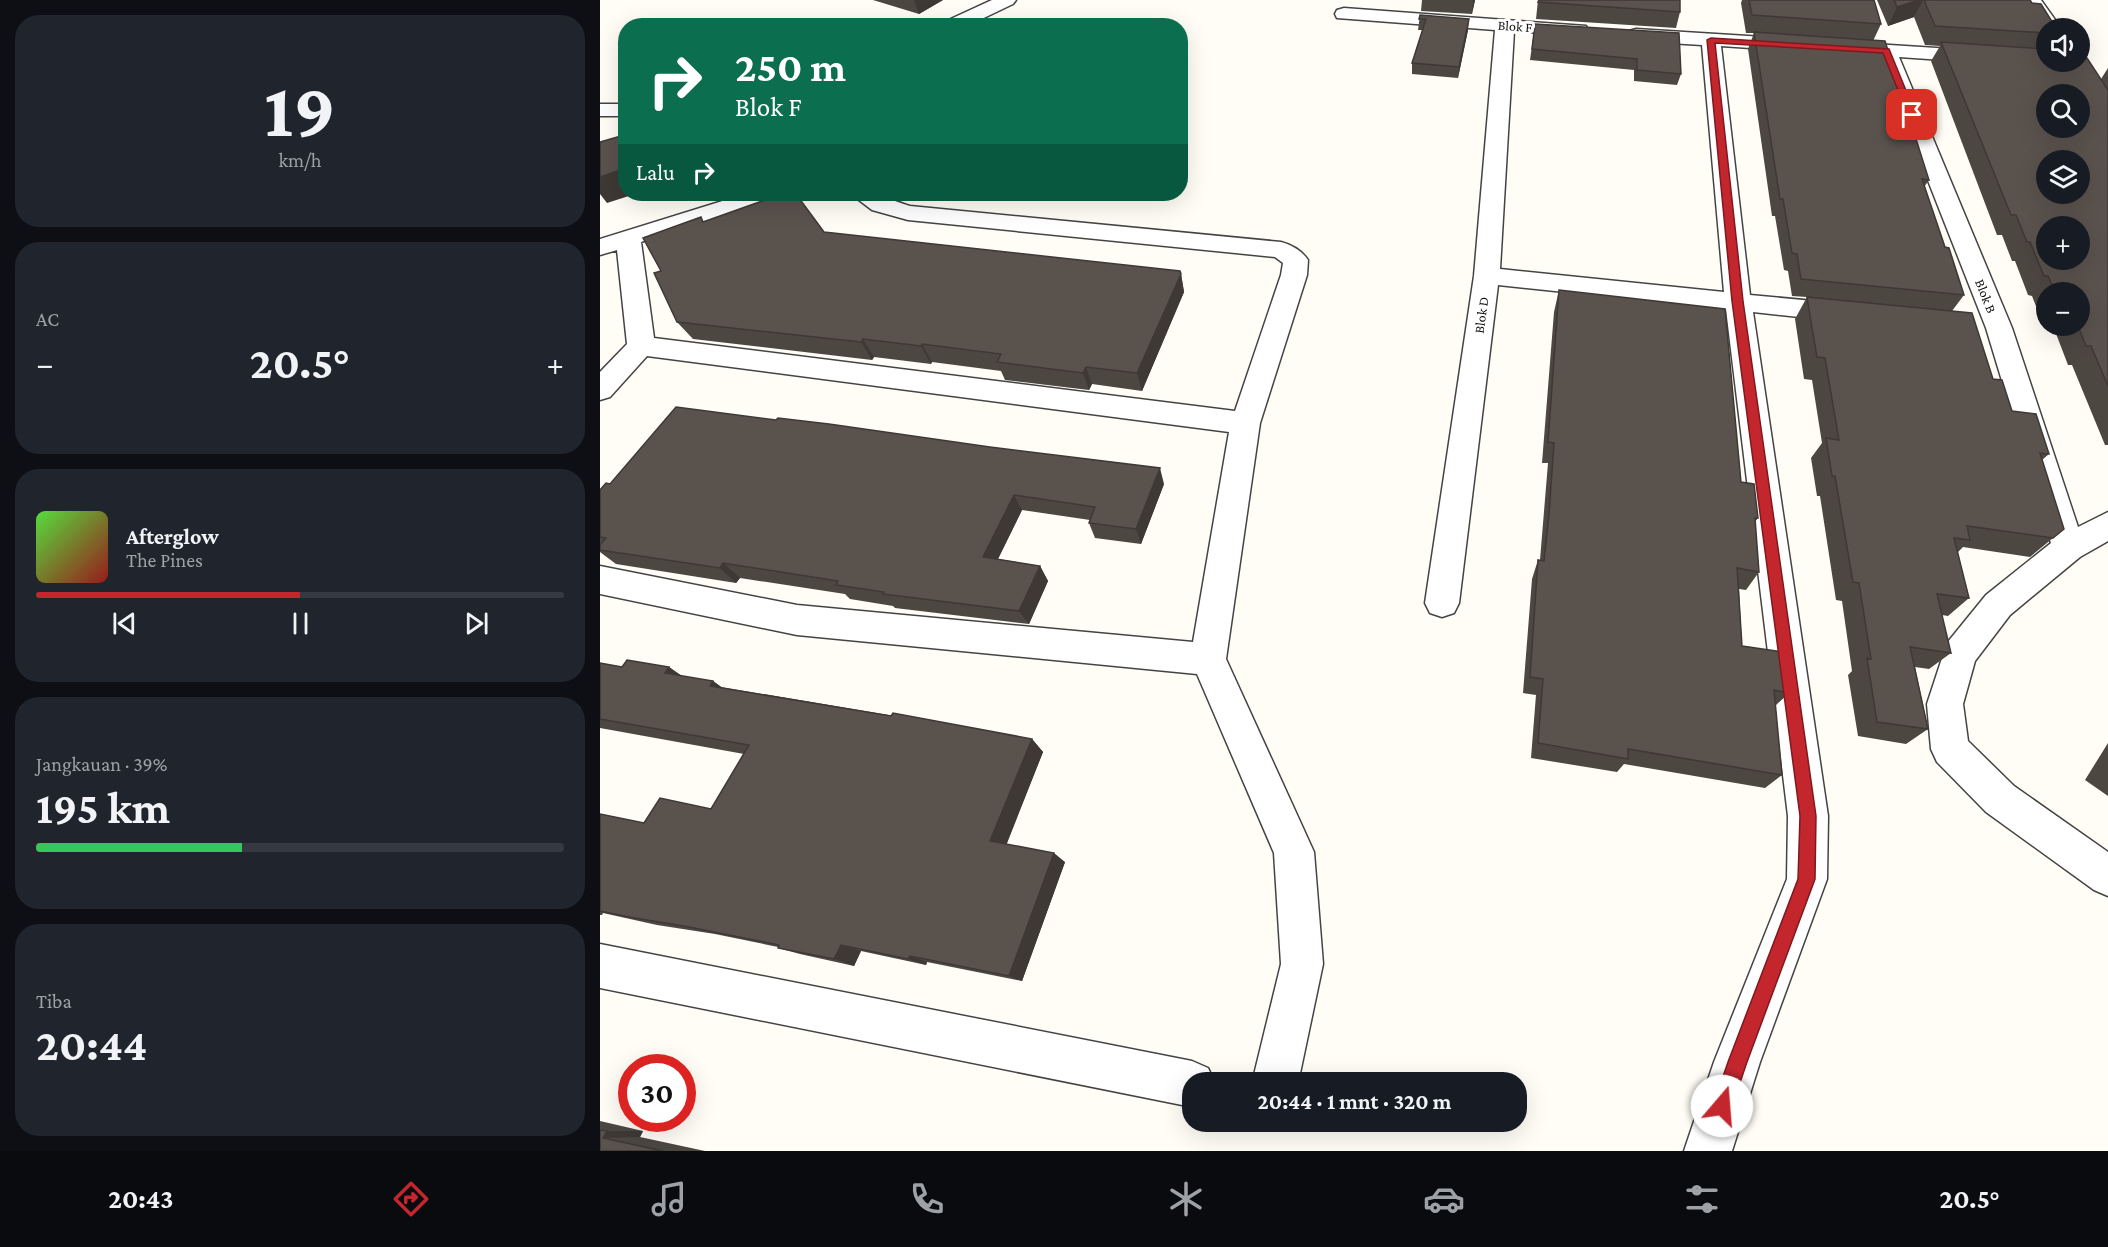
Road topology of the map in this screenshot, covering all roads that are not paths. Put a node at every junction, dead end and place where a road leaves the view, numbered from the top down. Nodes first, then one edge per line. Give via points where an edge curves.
1 (1007, 0) edge
2 (2032, 0) edge
3 (1344, 14) dead end
4 (968, 18) edge
5 (2045, 18) edge
6 (1505, 25) junction
7 (1597, 32) edge
8 (1620, 33) edge
9 (1711, 40) junction
10 (1886, 50) junction
11 (2036, 60) edge
12 (600, 110) edge
13 (618, 110) edge
14 (697, 201) edge
15 (745, 201) edge
16 (873, 201) edge
17 (600, 230) edge
18 (628, 239) junction
19 (600, 247) edge
20 (1487, 276) junction
21 (1737, 301) junction
22 (1868, 315) edge
23 (641, 346) junction
24 (600, 390) edge
25 (1245, 423) junction
26 (2108, 525) edge
27 (2069, 548) junction
28 (600, 580) edge
29 (1442, 603) dead end
30 (1208, 659) junction
31 (2108, 876) edge
32 (600, 966) edge
33 (1277, 1072) edge
34 (1182, 1082) edge
35 (1708, 1151) edge

1 - 4 street
2 - 5 street
3 - 6 street, Blok F
6 - 7 street, Blok F
6 - 20 street, Blok D
8 - 9 street
9 - 10 street
9 - 21 street
10 - 11 street
10 - 27 street, Blok B
12 - 13 street
14 - 17 street
15 - 18 street
16 - 25 street via 908,213 1281,250 1296,260 1294,275
18 - 19 street
18 - 23 street
20 - 21 street
20 - 29 street, Blok D
21 - 22 street
21 - 35 street via 1808,816 1807,879 1737,1062
23 - 24 street
23 - 25 street
25 - 30 street
26 - 27 street
27 - 31 street via 1998,605 1959,654 1945,705 1950,749 2000,800
28 - 30 street via 797,620
30 - 33 street via 1294,852 1302,964
32 - 34 street

